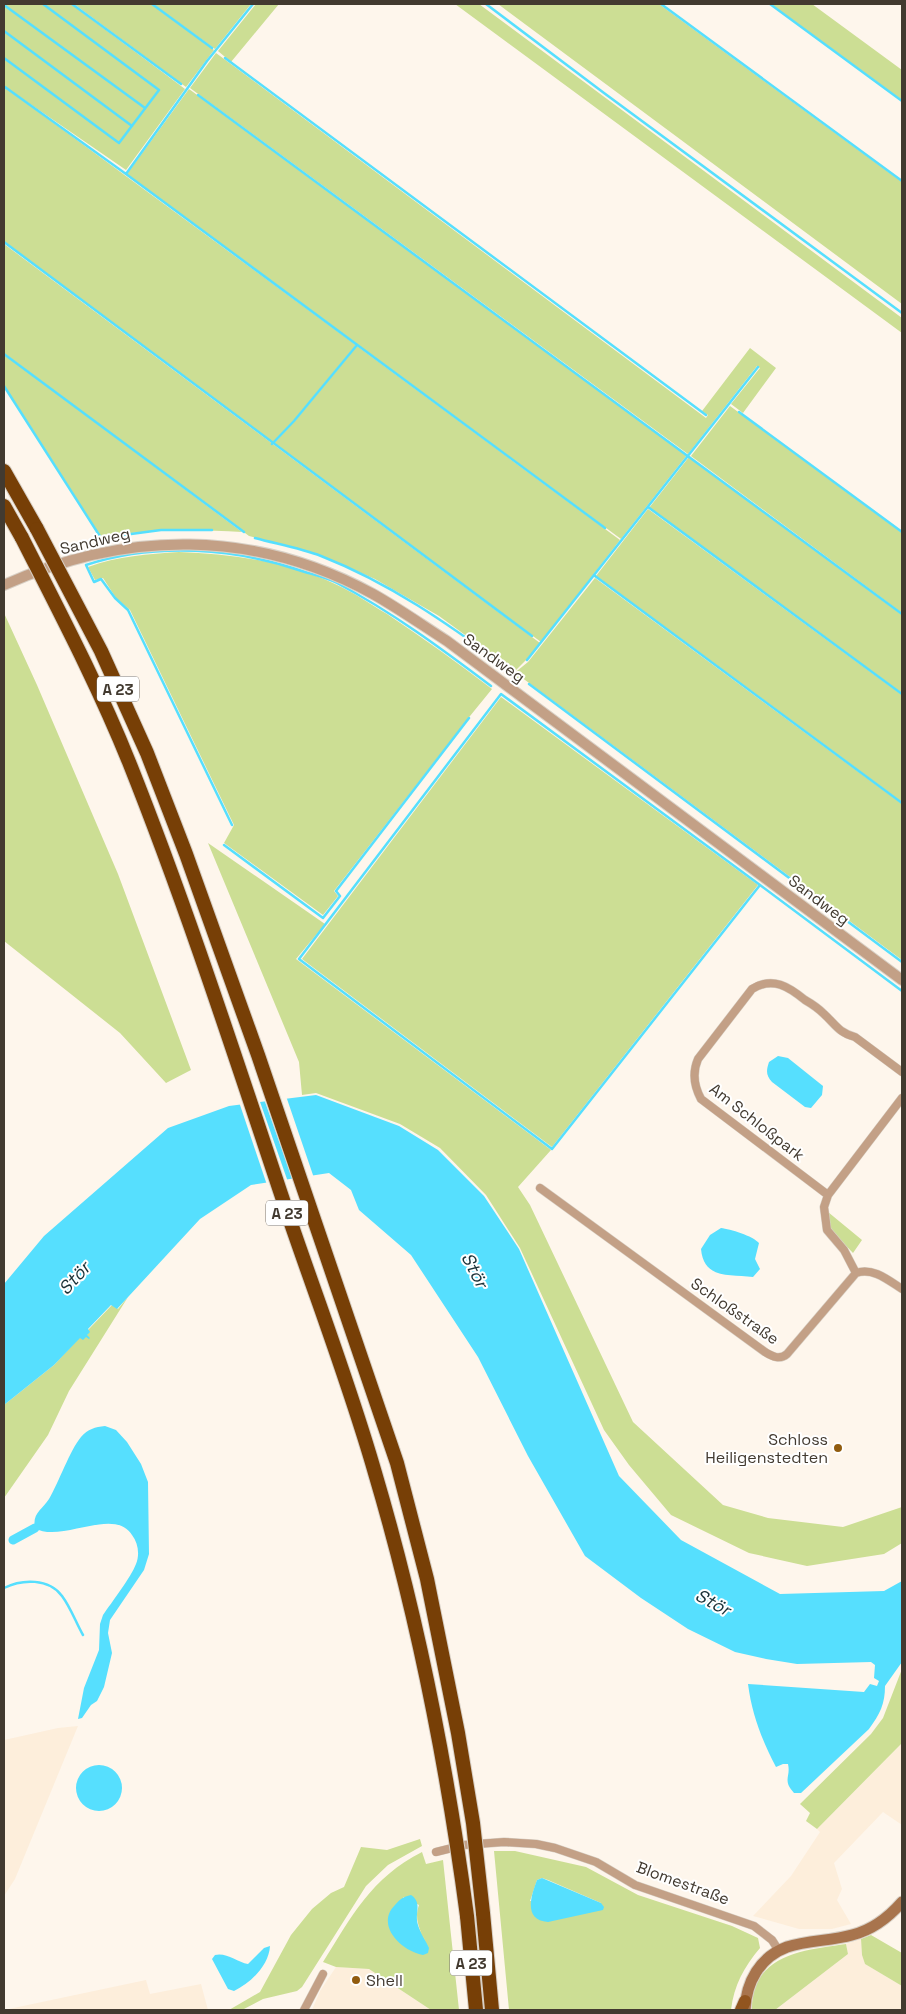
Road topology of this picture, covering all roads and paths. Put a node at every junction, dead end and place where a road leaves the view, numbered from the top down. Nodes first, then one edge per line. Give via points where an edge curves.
1 (4, 471) edge
2 (4, 506) edge
3 (4, 585) edge
4 (902, 980) edge
5 (902, 1072) edge
6 (902, 1098) edge
7 (540, 1188) dead end
8 (828, 1195) junction
9 (856, 1273) junction
10 (902, 1288) edge
11 (436, 1852) dead end
12 (902, 1902) edge
13 (779, 1952) junction
14 (323, 1974) dead end
15 (744, 2007) edge
16 (304, 2010) edge
17 (476, 2010) edge
18 (492, 2010) edge

1 - 18 highway, A 23, bridge via 101,651 147,753 258,1055 391,1445 427,1579 454,1713 473,1823
2 - 17 highway, A 23, bridge via 84,660 135,777 238,1066 375,1471 405,1583 439,1735 467,1916
3 - 4 street, Sandweg via 93,554 133,547 183,544 266,552 338,578 379,598 447,641
5 - 8 street, Am Schloßpark via 855,1037 836,1029 825,1014 788,987 776,983 752,988 698,1059 694,1078 701,1099
6 - 8 street
7 - 9 street, Schloßstraße via 775,1357 787,1354
8 - 9 street via 824,1207 827,1230 844,1250
9 - 10 street via 873,1272
11 - 13 street, Blomestraße via 464,1845 504,1842 555,1848 596,1862 655,1893 754,1926 772,1940
12 - 13 main road via 885,1919 862,1932 797,1945
13 - 15 main road via 756,1971 748,1987
14 - 16 street

